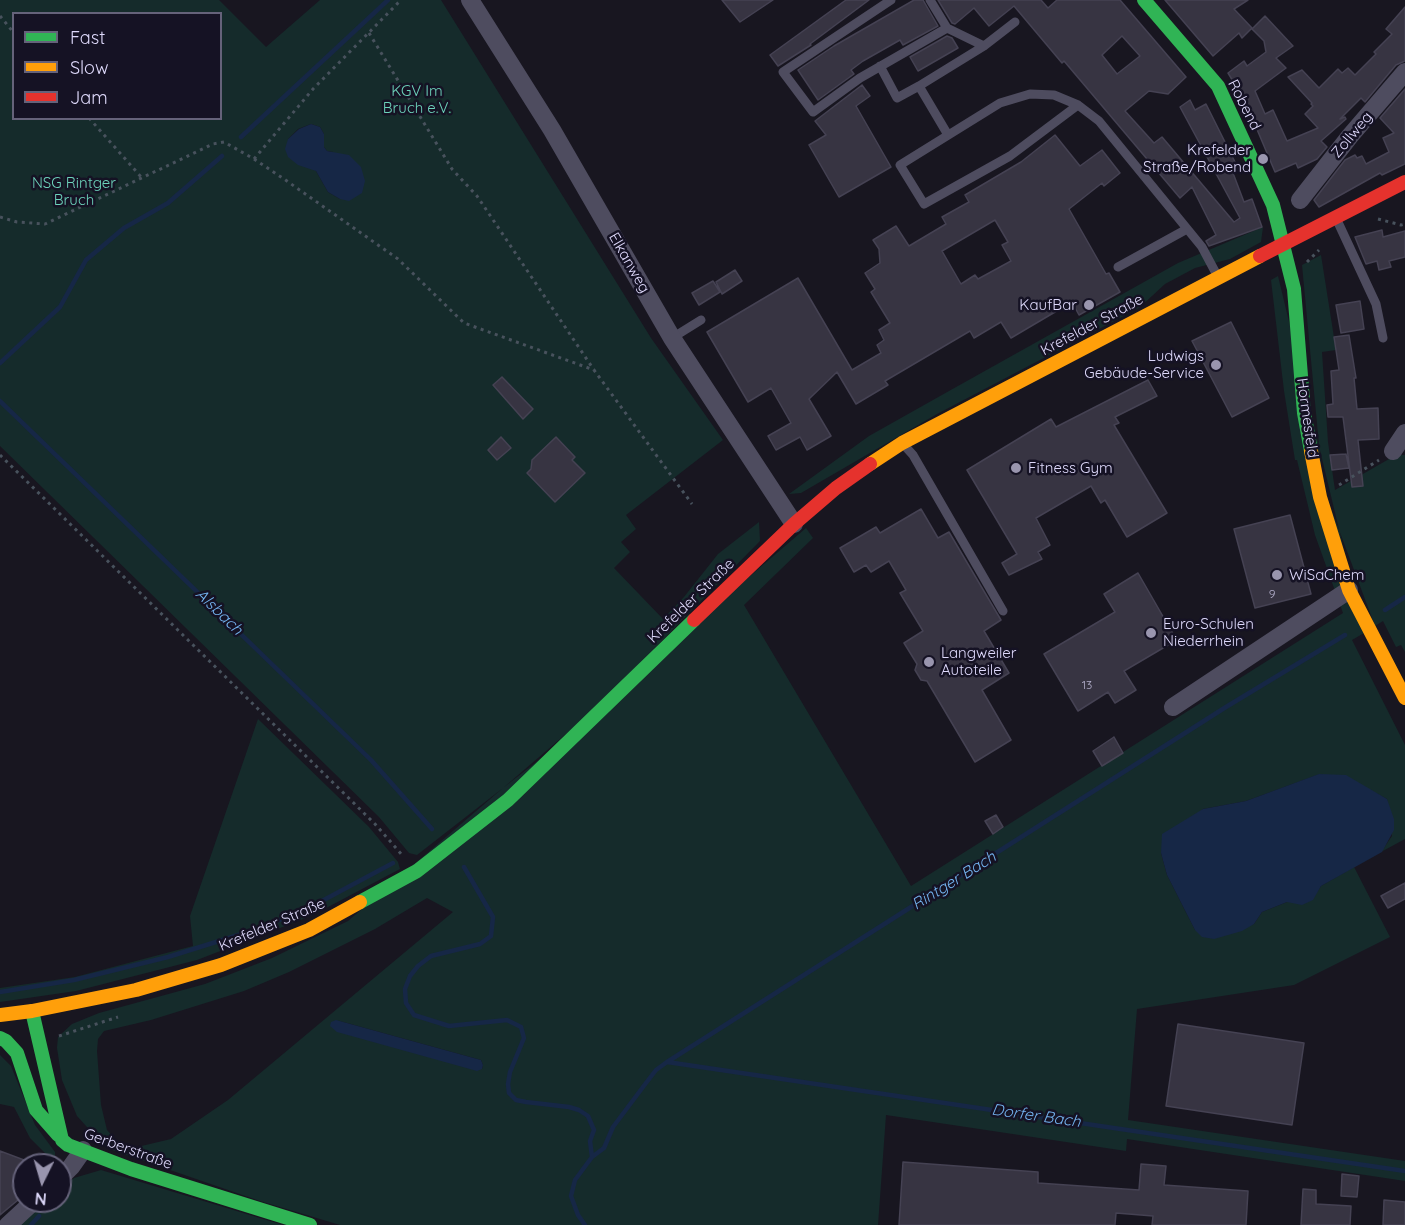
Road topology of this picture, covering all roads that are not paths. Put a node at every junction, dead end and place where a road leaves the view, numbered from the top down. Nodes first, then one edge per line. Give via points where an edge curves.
1 (470, 0) edge
2 (891, 0) edge
3 (930, 0) edge
4 (1144, 0) edge
5 (1015, 22) dead end
6 (947, 28) junction
7 (984, 46) junction
8 (880, 66) junction
9 (1405, 72) edge
10 (919, 86) junction
11 (1078, 105) junction
12 (948, 135) junction
13 (1405, 182) edge
14 (1300, 200) dead end
15 (1335, 218) junction
16 (1187, 229) junction
17 (1282, 244) junction
18 (1118, 267) dead end
19 (1218, 277) junction
20 (701, 320) dead end
21 (672, 338) junction
22 (1383, 338) dead end
23 (1405, 433) edge
24 (902, 443) junction
25 (1394, 451) road end
26 (794, 524) junction
27 (1351, 594) junction
28 (1003, 611) dead end
29 (1405, 698) edge
30 (1173, 707) dead end
31 (32, 1011) junction
32 (0, 1015) edge
33 (0, 1038) edge
34 (62, 1140) junction
35 (83, 1150) junction
36 (72, 1166) edge
37 (21, 1213) edge
38 (8, 1225) edge
39 (310, 1225) edge

1 - 21 street, Elkanweg via 552,130
2 - 8 lane via 783,72 813,112
3 - 6 lane
4 - 17 main road, Robend via 1218,86 1273,205
5 - 7 lane
6 - 7 lane
6 - 8 lane
7 - 10 lane
8 - 10 lane via 897,98
9 - 14 street, Zollweg
10 - 12 lane
11 - 12 lane via 1054,94 1030,94 1000,103
11 - 12 lane via 1010,156 924,204 900,165
11 - 16 lane via 1099,121
13 - 15 main road, Krefelder Straße
15 - 17 main road, Krefelder Straße
15 - 22 lane via 1376,304
16 - 18 lane
16 - 19 lane
17 - 19 main road, Krefelder Straße
17 - 27 main road, Hormesfeld via 1294,289 1304,413 1320,497
19 - 24 main road, Krefelder Straße
20 - 21 lane
21 - 26 street, Elkanweg
23 - 25 street
24 - 26 main road, Krefelder Straße via 836,488
24 - 28 lane via 913,455
26 - 31 main road, Krefelder Straße via 508,800 417,871 309,930 221,965 136,990
27 - 29 main road, Hormesfeld
27 - 30 street
31 - 32 main road, Krefelder Straße
31 - 34 main road, Gerberstraße
33 - 34 main road via 17,1053 36,1110
34 - 35 main road, Gerberstraße
35 - 36 street
35 - 39 main road, Gerberstraße
37 - 38 street

